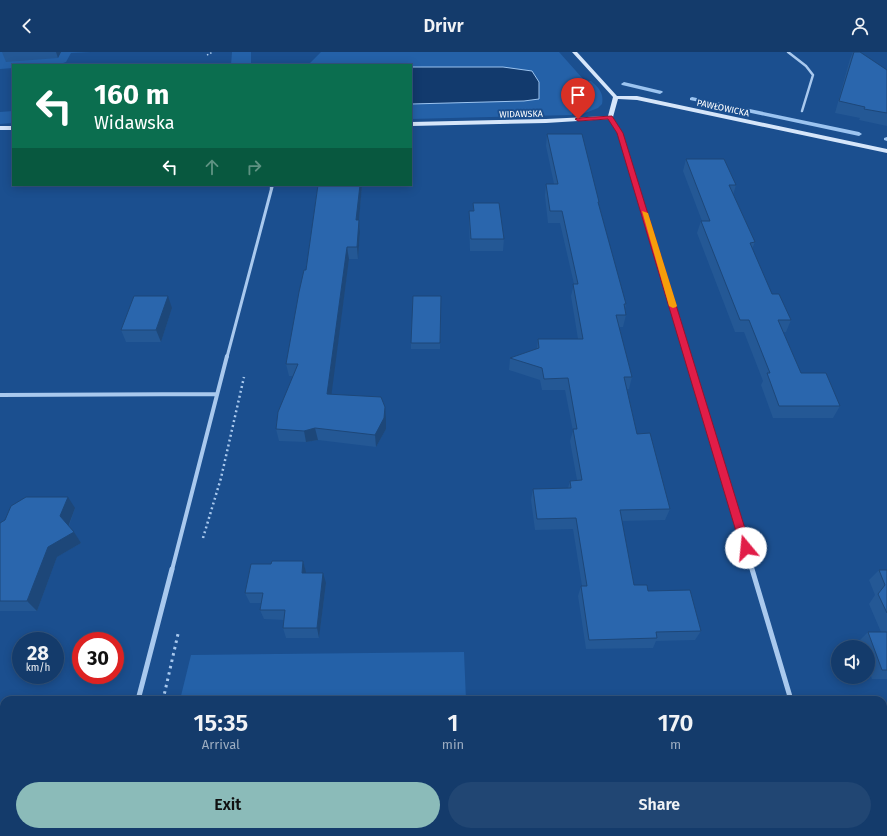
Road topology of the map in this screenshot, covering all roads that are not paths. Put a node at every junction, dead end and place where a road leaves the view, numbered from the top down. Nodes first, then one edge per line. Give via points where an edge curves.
1 (574, 52) edge
2 (788, 52) edge
3 (616, 97) junction
4 (802, 111) dead end
5 (610, 117) junction
6 (412, 124) edge
7 (0, 128) edge
8 (12, 128) edge
9 (887, 151) edge
10 (272, 186) edge
11 (217, 394) junction
12 (0, 395) edge
13 (139, 696) edge
14 (790, 696) edge

1 - 3 street
2 - 4 street via 813,75
3 - 5 street
3 - 9 street, PAWŁOWICKA via 637,98
5 - 6 street, WIDAWSKA
5 - 14 street via 620,133 631,168
7 - 8 street
10 - 11 street
11 - 12 street
11 - 13 street

